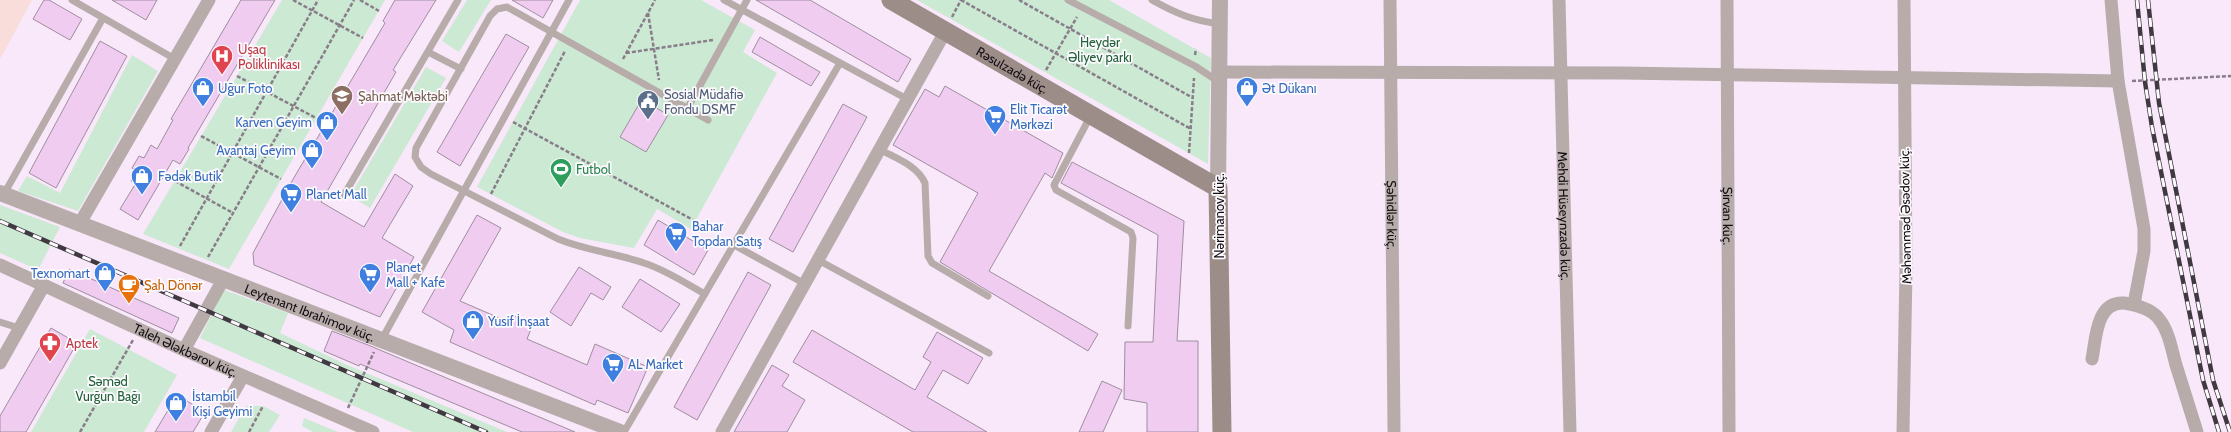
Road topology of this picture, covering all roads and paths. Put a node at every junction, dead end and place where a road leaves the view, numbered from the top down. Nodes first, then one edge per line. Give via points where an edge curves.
1 (72, 0) edge
2 (209, 0) edge
3 (292, 0) edge
4 (318, 0) edge
5 (354, 0) edge
6 (360, 0) edge
7 (458, 0) edge
8 (569, 0) edge
9 (655, 0) edge
10 (724, 0) edge
11 (747, 0) edge
12 (891, 0) edge
13 (961, 0) edge
14 (1019, 0) edge
15 (1068, 0) edge
16 (1152, 0) edge
17 (1220, 0) edge
18 (1390, 0) edge
19 (1559, 0) edge
20 (1727, 0) edge
21 (1904, 0) edge
22 (2111, 0) edge
23 (1082, 8) junction
24 (742, 9) junction
25 (312, 10) junction
26 (379, 10) dead end
27 (648, 14) junction
28 (103, 18) junction
29 (1220, 24) junction
30 (340, 25) junction
31 (948, 25) junction
32 (1070, 29) junction
33 (552, 32) junction
34 (363, 38) dead end
35 (726, 38) junction
36 (569, 42) junction
37 (654, 49) junction
38 (1196, 49) dead end
39 (428, 52) junction
40 (626, 53) junction
41 (1056, 53) junction
42 (175, 59) junction
43 (840, 63) junction
44 (1195, 66) junction
45 (461, 69) junction
46 (618, 69) junction
47 (1045, 72) dead end
48 (1391, 72) junction
49 (1560, 72) junction
50 (1728, 74) junction
51 (237, 76) dead end
52 (2231, 76) edge
53 (1904, 77) junction
54 (1220, 78) junction
55 (2118, 81) junction
56 (267, 92) junction
57 (661, 93) junction
58 (1193, 98) junction
59 (907, 99) junction
60 (294, 106) junction
61 (687, 108) junction
62 (1091, 115) junction
63 (316, 118) dead end
64 (708, 120) dead end
65 (513, 122) dead end
66 (524, 128) junction
67 (1191, 129) junction
68 (201, 136) dead end
69 (879, 149) junction
70 (232, 152) junction
71 (1189, 153) dead end
72 (259, 167) junction
73 (281, 179) dead end
74 (174, 181) dead end
75 (1218, 188) junction
76 (464, 191) junction
77 (2, 194) edge
78 (491, 194) dead end
79 (344, 196) dead end
80 (207, 198) junction
81 (233, 213) junction
82 (695, 221) dead end
83 (80, 223) junction
84 (734, 245) junction
85 (178, 248) dead end
86 (206, 259) dead end
87 (818, 260) junction
88 (0, 265) edge
89 (224, 278) junction
90 (805, 284) junction
91 (44, 285) junction
92 (705, 294) junction
93 (988, 296) dead end
94 (2134, 304) junction
95 (0, 322) edge
96 (1128, 326) dead end
97 (20, 328) junction
98 (139, 330) junction
99 (382, 339) junction
100 (184, 350) junction
101 (989, 353) dead end
102 (2092, 359) dead end
103 (0, 363) edge
104 (244, 376) junction
105 (263, 406) dead end
106 (343, 419) junction
107 (1394, 430) dead end
108 (80, 432) edge
109 (211, 432) edge
110 (249, 432) edge
111 (373, 432) edge
112 (620, 432) edge
113 (624, 432) edge
114 (722, 432) edge
115 (1222, 432) edge
116 (1570, 432) edge
117 (1729, 432) edge
118 (1903, 432) edge
119 (2198, 432) edge

1 - 28 lane
2 - 42 street
3 - 25 path
4 - 25 path
5 - 30 path
6 - 26 path
7 - 39 lane
8 - 33 lane
9 - 27 path
10 - 24 lane
11 - 24 lane
12 - 31 main road, Rəsulzadə küç.
13 - 31 path
13 - 41 path
14 - 32 path
15 - 23 lane
16 - 29 lane via 1180,15 1200,22
17 - 29 street, Nərimanov küç.
18 - 48 street, Şəhidlər küç.
19 - 49 street, Mehdi Hüseynzadə küç.
20 - 50 street, Şirvan küç.
21 - 53 street, Məhəmməd Əsədov küç.
22 - 55 street
23 - 32 path
23 - 44 lane
24 - 35 lane
24 - 43 lane
25 - 30 path
25 - 56 path
27 - 37 path
27 - 40 path
28 - 42 lane
28 - 77 lane
29 - 54 street, Nərimanov küç.
30 - 34 path
30 - 60 path
31 - 59 street
31 - 62 main road, Rəsulzadə küç.
32 - 41 path
32 - 58 path
33 - 36 lane
33 - 45 lane via 507,7 497,9 490,16
33 - 76 lane
35 - 37 path
35 - 61 lane
36 - 46 lane
36 - 66 path
37 - 40 path
37 - 57 path
38 - 44 path
39 - 45 lane
39 - 79 lane
40 - 46 path
41 - 47 path
41 - 67 path
42 - 83 street
43 - 59 lane
43 - 84 lane
44 - 54 lane
44 - 58 path
45 - 76 lane via 416,148 415,157 421,167 431,174
46 - 57 lane
48 - 49 street
48 - 54 street
48 - 107 street, Şəhidlər küç.
49 - 50 street
49 - 116 street, Mehdi Hüseynzadə küç.
50 - 53 street
50 - 117 street, Şirvan küç.
51 - 56 path
52 - 55 path
53 - 55 street
53 - 118 street, Məhəmməd Əsədov küç. via 1906,270
54 - 75 street, Nərimanov küç.
55 - 94 street via 2144,229 2144,250
56 - 60 path
56 - 70 path
57 - 61 lane
58 - 67 path
59 - 69 street
60 - 63 path
60 - 72 path
61 - 64 lane
62 - 75 main road, Rəsulzadə küç.
62 - 96 lane via 1054,185 1056,190 1131,232 1133,238
65 - 66 path
66 - 78 path
66 - 82 path
67 - 71 path
68 - 70 path
69 - 87 street
69 - 93 lane via 922,175 925,183 928,256 932,263
70 - 72 path
70 - 80 path
72 - 73 path
72 - 81 path
74 - 80 path
75 - 115 main road, Nərimanov küç.
76 - 92 lane via 579,248 660,268
76 - 99 lane
77 - 83 street, Leytenant Ibrahimov küç.
80 - 81 path
80 - 85 path
81 - 86 path
83 - 89 street, Leytenant Ibrahimov küç.
84 - 90 lane
84 - 92 lane
87 - 90 street
87 - 101 lane
88 - 91 street, Taleh Ələkbərov küç.
89 - 99 street, Leytenant Ibrahimov küç.
89 - 100 street
90 - 114 street
91 - 97 street
91 - 98 street, Taleh Ələkbərov küç.
92 - 113 lane
94 - 102 street via 2117,303 2108,306 2101,315
94 - 119 street via 2160,319
95 - 97 lane
97 - 103 street
98 - 100 street, Taleh Ələkbərov küç.
98 - 108 path
99 - 106 path via 370,358
99 - 112 street, Leytenant Ibrahimov küç.
100 - 104 street, Taleh Ələkbərov küç.
104 - 106 street, Taleh Ələkbərov küç.
104 - 109 street
105 - 110 path
106 - 111 street, Taleh Ələkbərov küç.

